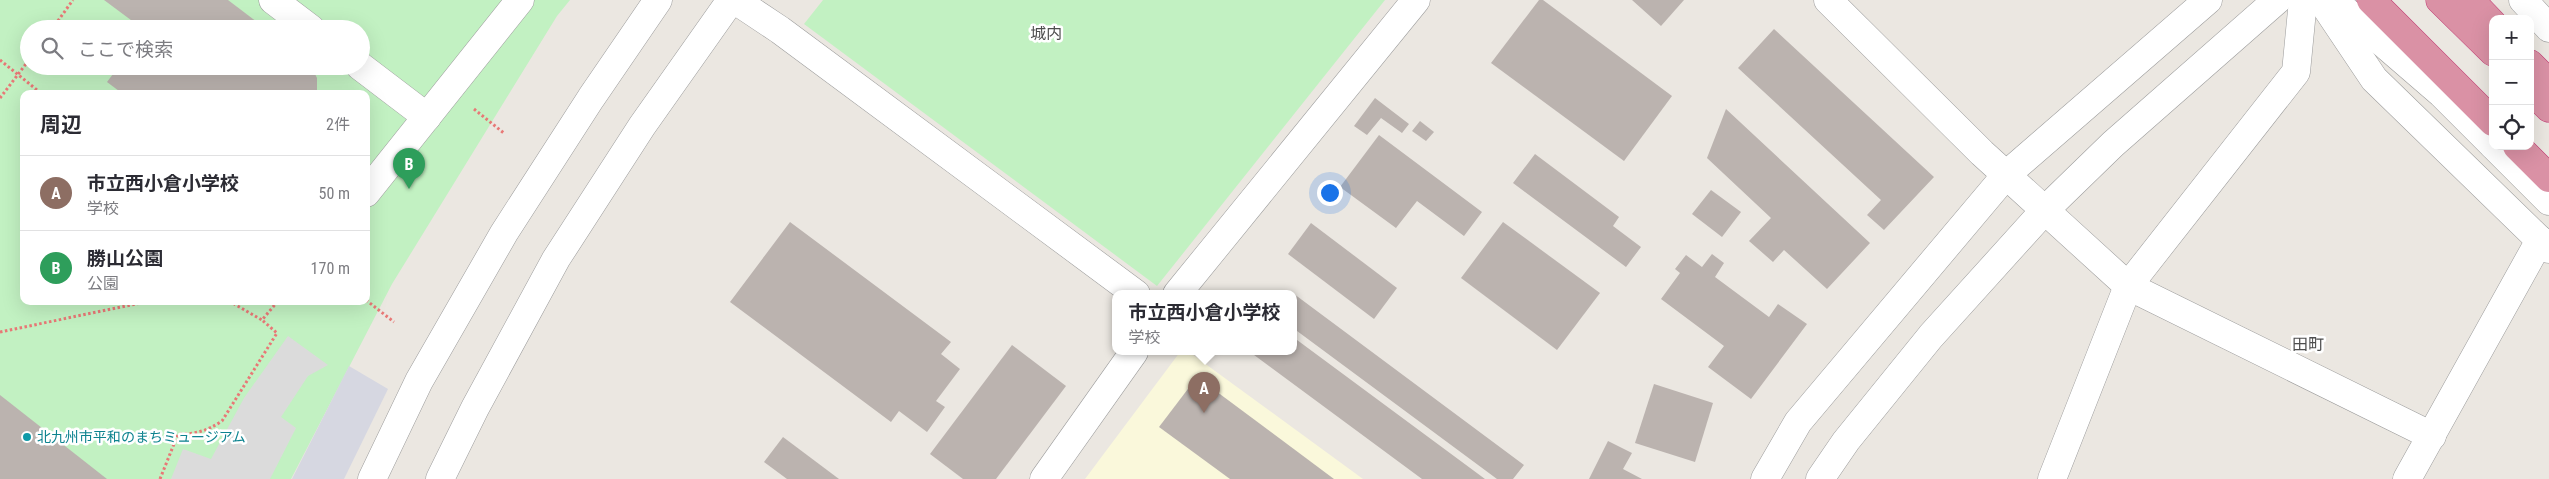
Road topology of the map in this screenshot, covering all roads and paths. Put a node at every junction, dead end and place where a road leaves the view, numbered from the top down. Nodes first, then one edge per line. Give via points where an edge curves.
1 (73, 0) edge
2 (274, 0) edge
3 (520, 0) edge
4 (658, 0) edge
5 (733, 0) edge
6 (1416, 0) edge
7 (1828, 0) edge
8 (2208, 0) edge
9 (2277, 0) edge
10 (2303, 0) edge
11 (2321, 0) edge
12 (2333, 0) edge
13 (2371, 0) edge
14 (2440, 0) edge
15 (2470, 0) edge
16 (2487, 0) edge
17 (2523, 0) edge
18 (2500, 15) edge
19 (59, 20) edge
20 (300, 20) edge
21 (2489, 20) edge
22 (2549, 28) edge
23 (2489, 48) edge
24 (2534, 56) edge
25 (0, 60) edge
26 (2534, 68) edge
27 (20, 72) edge
28 (2549, 72) edge
29 (370, 74) edge
30 (18, 75) junction
31 (2549, 84) edge
32 (37, 90) edge
33 (449, 90) junction
34 (2534, 93) edge
35 (0, 98) edge
36 (2549, 108) edge
37 (427, 117) junction
38 (2489, 118) edge
39 (505, 134) dead end
40 (2489, 142) edge
41 (2497, 150) edge
42 (2521, 150) edge
43 (2006, 175) junction
44 (2549, 178) edge
45 (370, 188) edge
46 (2549, 201) edge
47 (2044, 211) junction
48 (2545, 244) edge
49 (2128, 286) junction
50 (1131, 290) edge
51 (1180, 290) edge
52 (370, 303) edge
53 (131, 305) edge
54 (235, 305) edge
55 (275, 305) edge
56 (262, 320) junction
57 (394, 322) dead end
58 (0, 332) edge
59 (1132, 355) edge
60 (2432, 436) junction
61 (160, 479) edge
62 (372, 479) edge
63 (440, 479) edge
64 (1044, 479) edge
65 (1765, 479) edge
66 (1820, 479) edge
67 (2052, 479) edge
68 (2407, 479) edge

1 - 19 path
2 - 20 street
3 - 33 street
4 - 62 street via 504,233 420,381
5 - 50 street via 780,30
5 - 63 street via 642,126 556,259
6 - 51 street
7 - 43 street
8 - 43 street
9 - 47 street via 2113,144
10 - 49 street via 2296,72
11 - 48 street via 2374,79
12 - 40 street via 2442,94
13 - 38 highway
14 - 23 highway
15 - 21 highway
16 - 18 street
17 - 22 street
24 - 28 street
25 - 30 path
26 - 31 highway
27 - 30 path
29 - 37 street
30 - 32 path
30 - 35 path
33 - 37 street
33 - 39 path
34 - 36 highway
37 - 45 street
41 - 46 street
42 - 44 highway
43 - 47 street
43 - 65 street via 1798,422
47 - 49 street
47 - 66 street via 1931,336 1846,441
48 - 60 street
49 - 60 street
49 - 67 street
52 - 57 path
53 - 58 path
54 - 56 path
55 - 56 path
56 - 61 path via 277,333 222,421 209,430 178,434
59 - 64 street
60 - 68 street

